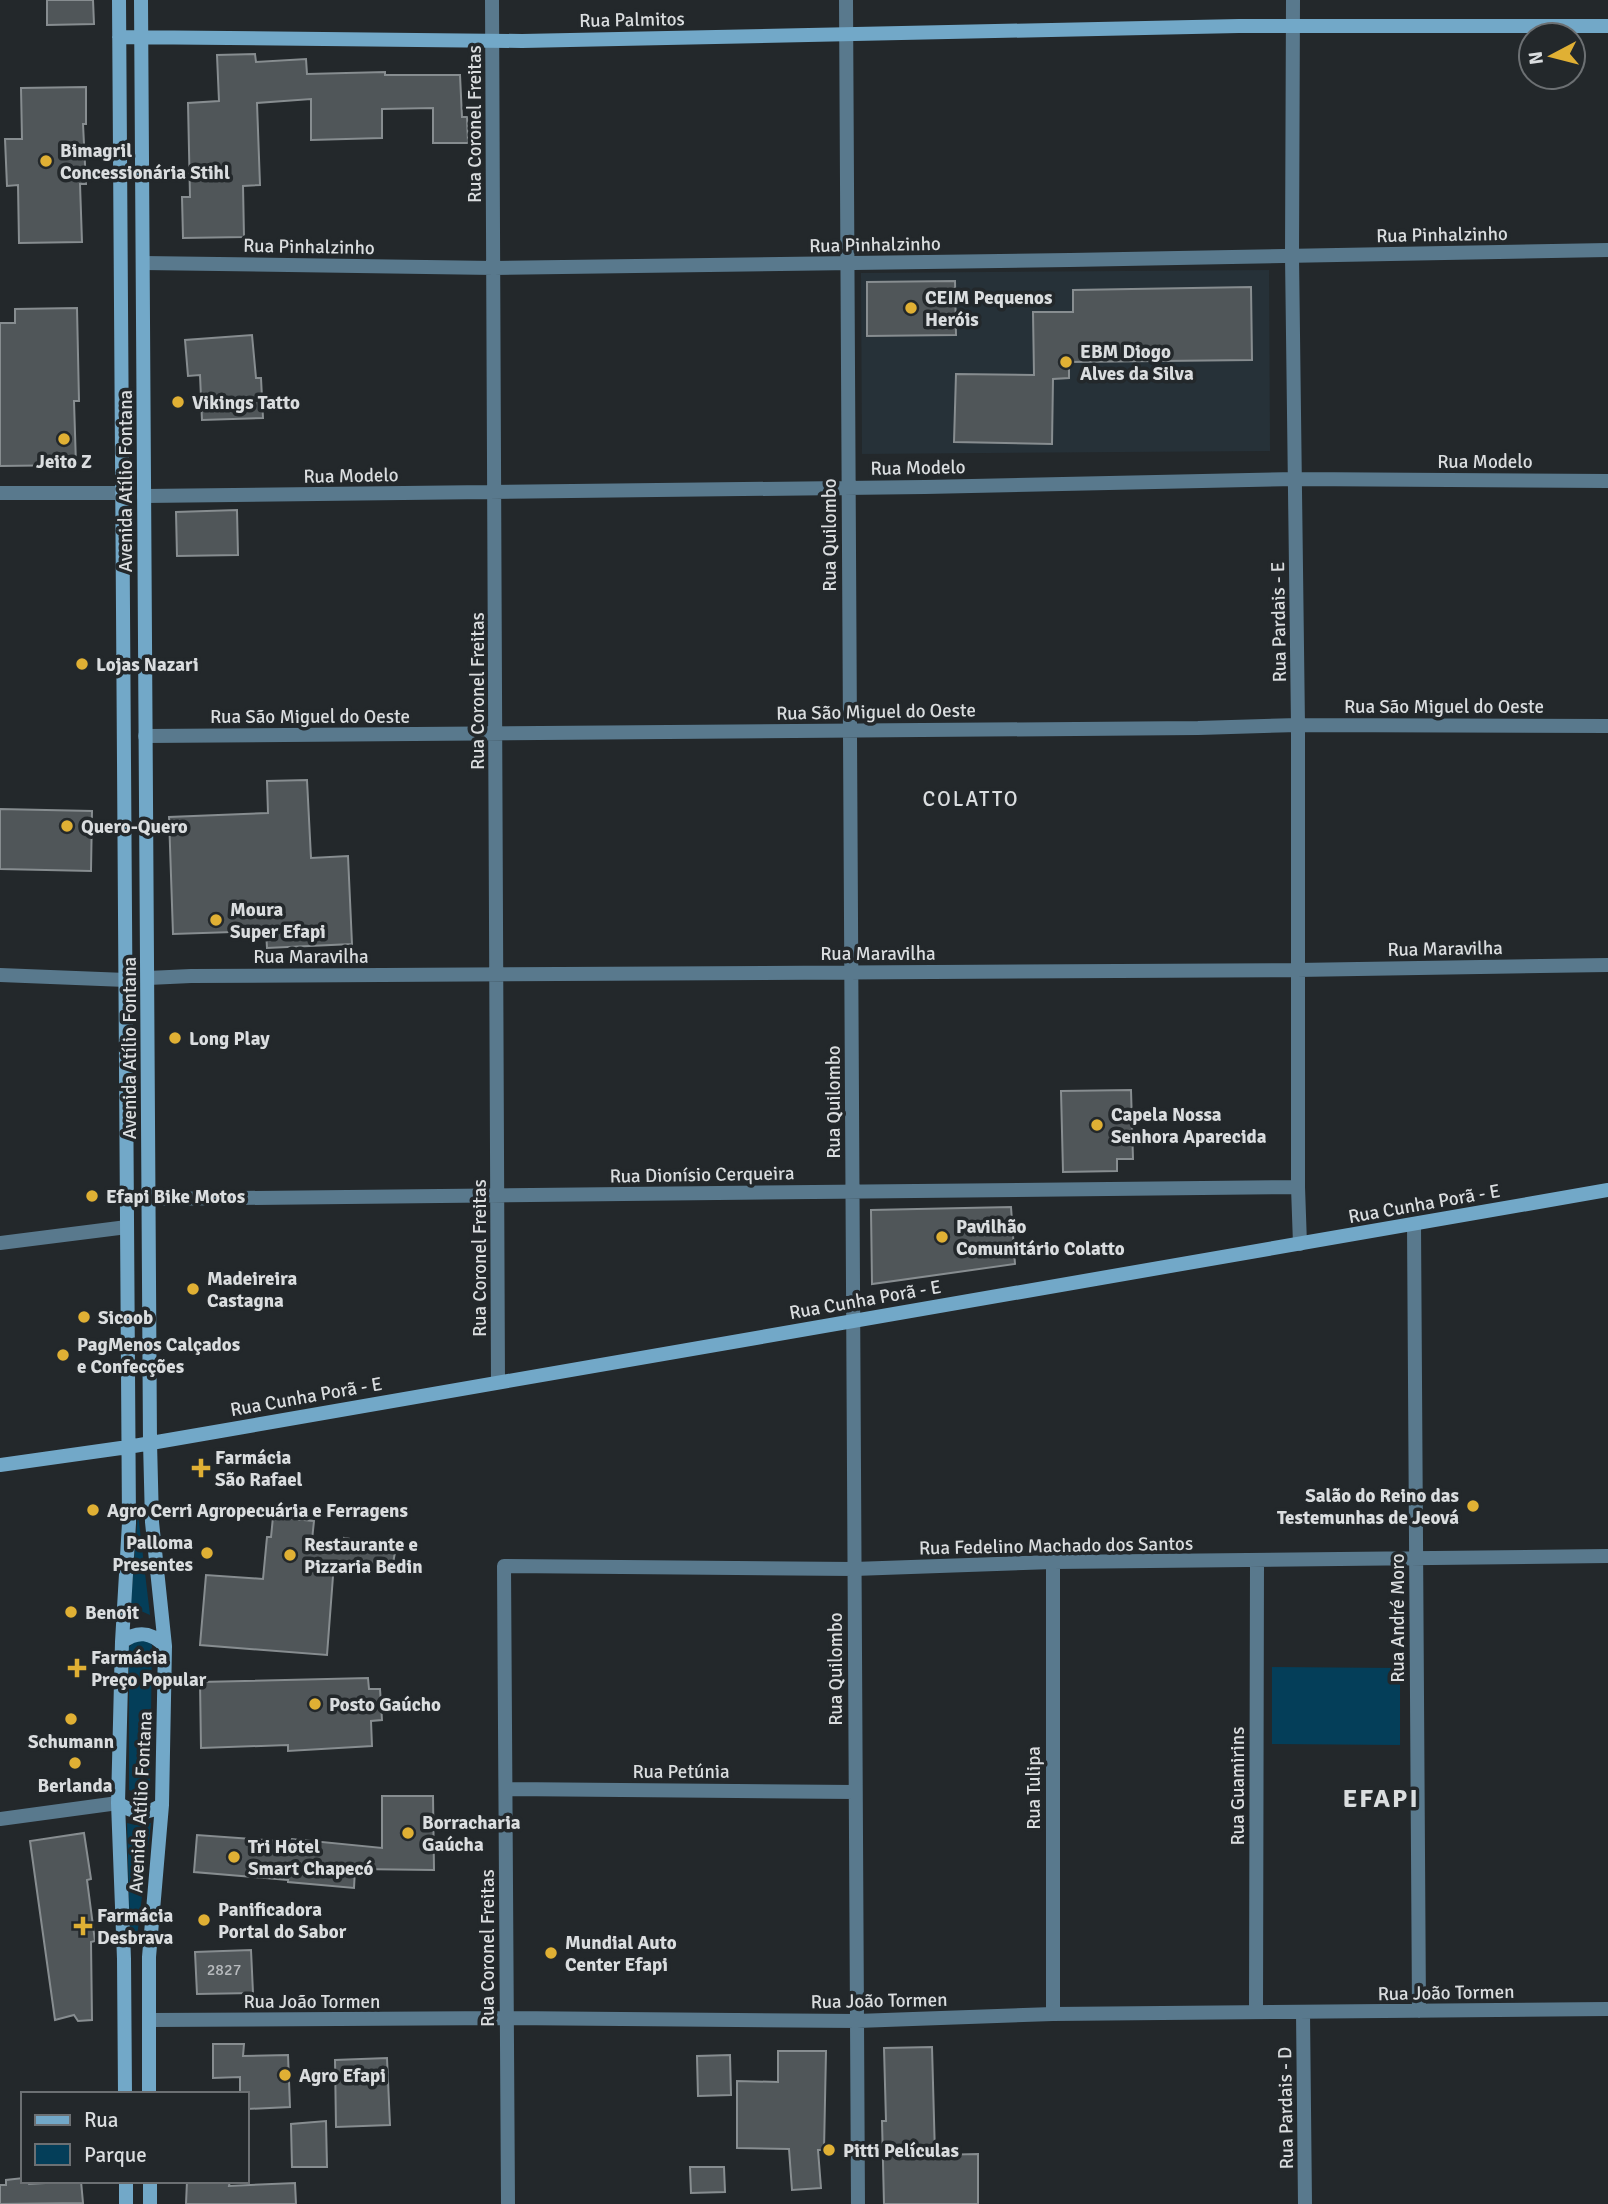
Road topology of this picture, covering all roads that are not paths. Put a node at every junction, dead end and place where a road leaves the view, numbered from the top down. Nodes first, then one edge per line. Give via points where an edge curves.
1 (119, 0) edge
2 (141, 0) edge
3 (492, 0) edge
4 (846, 0) edge
5 (1293, 0) edge
6 (1293, 26) junction
7 (1608, 26) edge
8 (846, 33) junction
9 (119, 37) junction
10 (141, 38) junction
11 (493, 40) junction
12 (1608, 250) edge
13 (1292, 256) junction
14 (143, 263) junction
15 (847, 263) junction
16 (494, 268) junction
17 (1296, 479) junction
18 (1608, 481) edge
19 (848, 488) junction
20 (495, 492) junction
21 (0, 493) edge
22 (121, 493) junction
23 (144, 496) junction
24 (1298, 725) junction
25 (1608, 726) edge
26 (849, 730) junction
27 (496, 734) junction
28 (145, 736) junction
29 (1608, 965) edge
30 (1297, 970) junction
31 (850, 972) junction
32 (497, 974) junction
33 (0, 975) edge
34 (148, 978) junction
35 (126, 981) junction
36 (1298, 1187) junction
37 (1608, 1190) edge
38 (852, 1192) junction
39 (498, 1196) junction
40 (148, 1199) junction
41 (1415, 1224) junction
42 (127, 1227) junction
43 (0, 1243) edge
44 (1300, 1244) junction
45 (852, 1321) junction
46 (498, 1382) junction
47 (150, 1443) junction
48 (128, 1447) junction
49 (0, 1465) edge
50 (1608, 1556) edge
51 (1416, 1558) junction
52 (1256, 1560) junction
53 (1053, 1562) junction
54 (504, 1566) joint
55 (854, 1569) junction
56 (122, 1642) junction
57 (165, 1646) junction
58 (506, 1789) junction
59 (855, 1792) junction
60 (118, 1803) junction
61 (162, 1805) junction
62 (0, 1819) edge
63 (1608, 2009) edge
64 (1419, 2011) junction
65 (1256, 2012) junction
66 (1303, 2012) junction
67 (1052, 2014) junction
68 (507, 2018) junction
69 (151, 2020) junction
70 (857, 2021) junction
71 (125, 2092) edge
72 (149, 2092) edge
73 (126, 2183) edge
74 (149, 2183) edge
75 (126, 2204) edge
76 (150, 2204) edge
77 (508, 2204) edge
78 (858, 2204) edge
79 (1305, 2204) edge

1 - 9 main road, Avenida Atílio Fontana
2 - 10 main road, Avenida Atílio Fontana
3 - 11 street, Rua Coronel Freitas
4 - 8 street, Rua Quilombo
5 - 6 street, Rua Pardais - E
6 - 7 main road, Rua Palmitos
6 - 8 main road, Rua Palmitos
6 - 13 street, Rua Pardais - E
8 - 11 main road, Rua Palmitos
8 - 15 street, Rua Quilombo
9 - 10 main road, Rua Palmitos
9 - 22 main road, Avenida Atílio Fontana
10 - 11 main road, Rua Palmitos
10 - 14 main road, Avenida Atílio Fontana
11 - 16 street, Rua Coronel Freitas
12 - 13 street, Rua Pinhalzinho
13 - 15 street, Rua Pinhalzinho
13 - 17 street, Rua Pardais - E
14 - 16 street, Rua Pinhalzinho
14 - 23 main road, Avenida Atílio Fontana
15 - 16 street, Rua Pinhalzinho
15 - 19 street, Rua Quilombo
16 - 20 street, Rua Coronel Freitas
17 - 18 street, Rua Modelo
17 - 19 street, Rua Modelo
17 - 24 street, Rua Pardais - E
19 - 20 street, Rua Modelo
19 - 26 street, Rua Quilombo
20 - 23 street, Rua Modelo
20 - 27 street, Rua Coronel Freitas
21 - 22 street
22 - 35 main road, Avenida Atílio Fontana
23 - 28 main road, Avenida Atílio Fontana
24 - 25 street, Rua São Miguel do Oeste
24 - 26 street, Rua São Miguel do Oeste
24 - 30 street, Rua Pardais - E
26 - 27 street, Rua São Miguel do Oeste
26 - 31 street, Rua Quilombo
27 - 28 street, Rua São Miguel do Oeste
27 - 32 street, Rua Coronel Freitas
28 - 34 main road, Avenida Atílio Fontana
29 - 30 street, Rua Maravilha
30 - 31 street, Rua Maravilha
30 - 36 street, Rua Pardais - E
31 - 32 street, Rua Maravilha
31 - 38 street, Rua Quilombo
32 - 34 street, Rua Maravilha
32 - 39 street, Rua Coronel Freitas
33 - 35 street
34 - 40 main road, Avenida Atílio Fontana
35 - 42 main road, Avenida Atílio Fontana
36 - 38 street, Rua Dionísio Cerqueira
36 - 44 street, Rua Pardais - E
37 - 41 main road, Rua Cunha Porã - E
38 - 39 street, Rua Dionísio Cerqueira
38 - 45 street, Rua Quilombo
39 - 40 street, Rua Dionísio Cerqueira
39 - 46 street, Rua Coronel Freitas
40 - 47 main road, Avenida Atílio Fontana
41 - 44 main road, Rua Cunha Porã - E
41 - 51 street, Rua André Moro
42 - 43 street
42 - 48 main road, Avenida Atílio Fontana
44 - 45 main road, Rua Cunha Porã - E
45 - 46 main road, Rua Cunha Porã - E
45 - 55 street, Rua Quilombo
46 - 47 main road, Rua Cunha Porã - E
47 - 48 main road, Rua Cunha Porã - E
47 - 57 main road, Avenida Atílio Fontana via 152,1522
48 - 49 main road, Rua Cunha Porã - E
48 - 56 main road, Avenida Atílio Fontana
50 - 51 street, Rua Fedelino Machado dos Santos
51 - 52 street, Rua Fedelino Machado dos Santos
51 - 64 street, Rua André Moro
52 - 53 street, Rua Fedelino Machado dos Santos
52 - 65 street, Rua Guamirins
53 - 55 street, Rua Fedelino Machado dos Santos
53 - 67 street, Rua Tulipa
54 - 55 street, Rua Fedelino Machado dos Santos
54 - 58 street, Rua Coronel Freitas
55 - 59 street, Rua Quilombo
56 - 57 main road via 145,1633
56 - 60 main road, Avenida Atílio Fontana
57 - 61 main road, Avenida Atílio Fontana
58 - 59 street, Rua Petúnia
58 - 68 street, Rua Coronel Freitas
59 - 70 street, Rua Quilombo
60 - 61 main road via 140,1813
60 - 62 street
60 - 71 main road, Avenida Atílio Fontana
61 - 69 main road, Avenida Atílio Fontana via 149,1957
63 - 64 street, Rua João Tormen
64 - 66 street, Rua João Tormen
65 - 66 street, Rua João Tormen
65 - 67 street, Rua João Tormen
66 - 79 street, Rua Pardais - D
67 - 70 street, Rua João Tormen
68 - 69 street, Rua João Tormen
68 - 70 street, Rua João Tormen
68 - 77 street, Rua Coronel Freitas
69 - 72 main road, Avenida Atílio Fontana
70 - 78 street, Rua Quilombo
73 - 75 main road
74 - 76 main road

